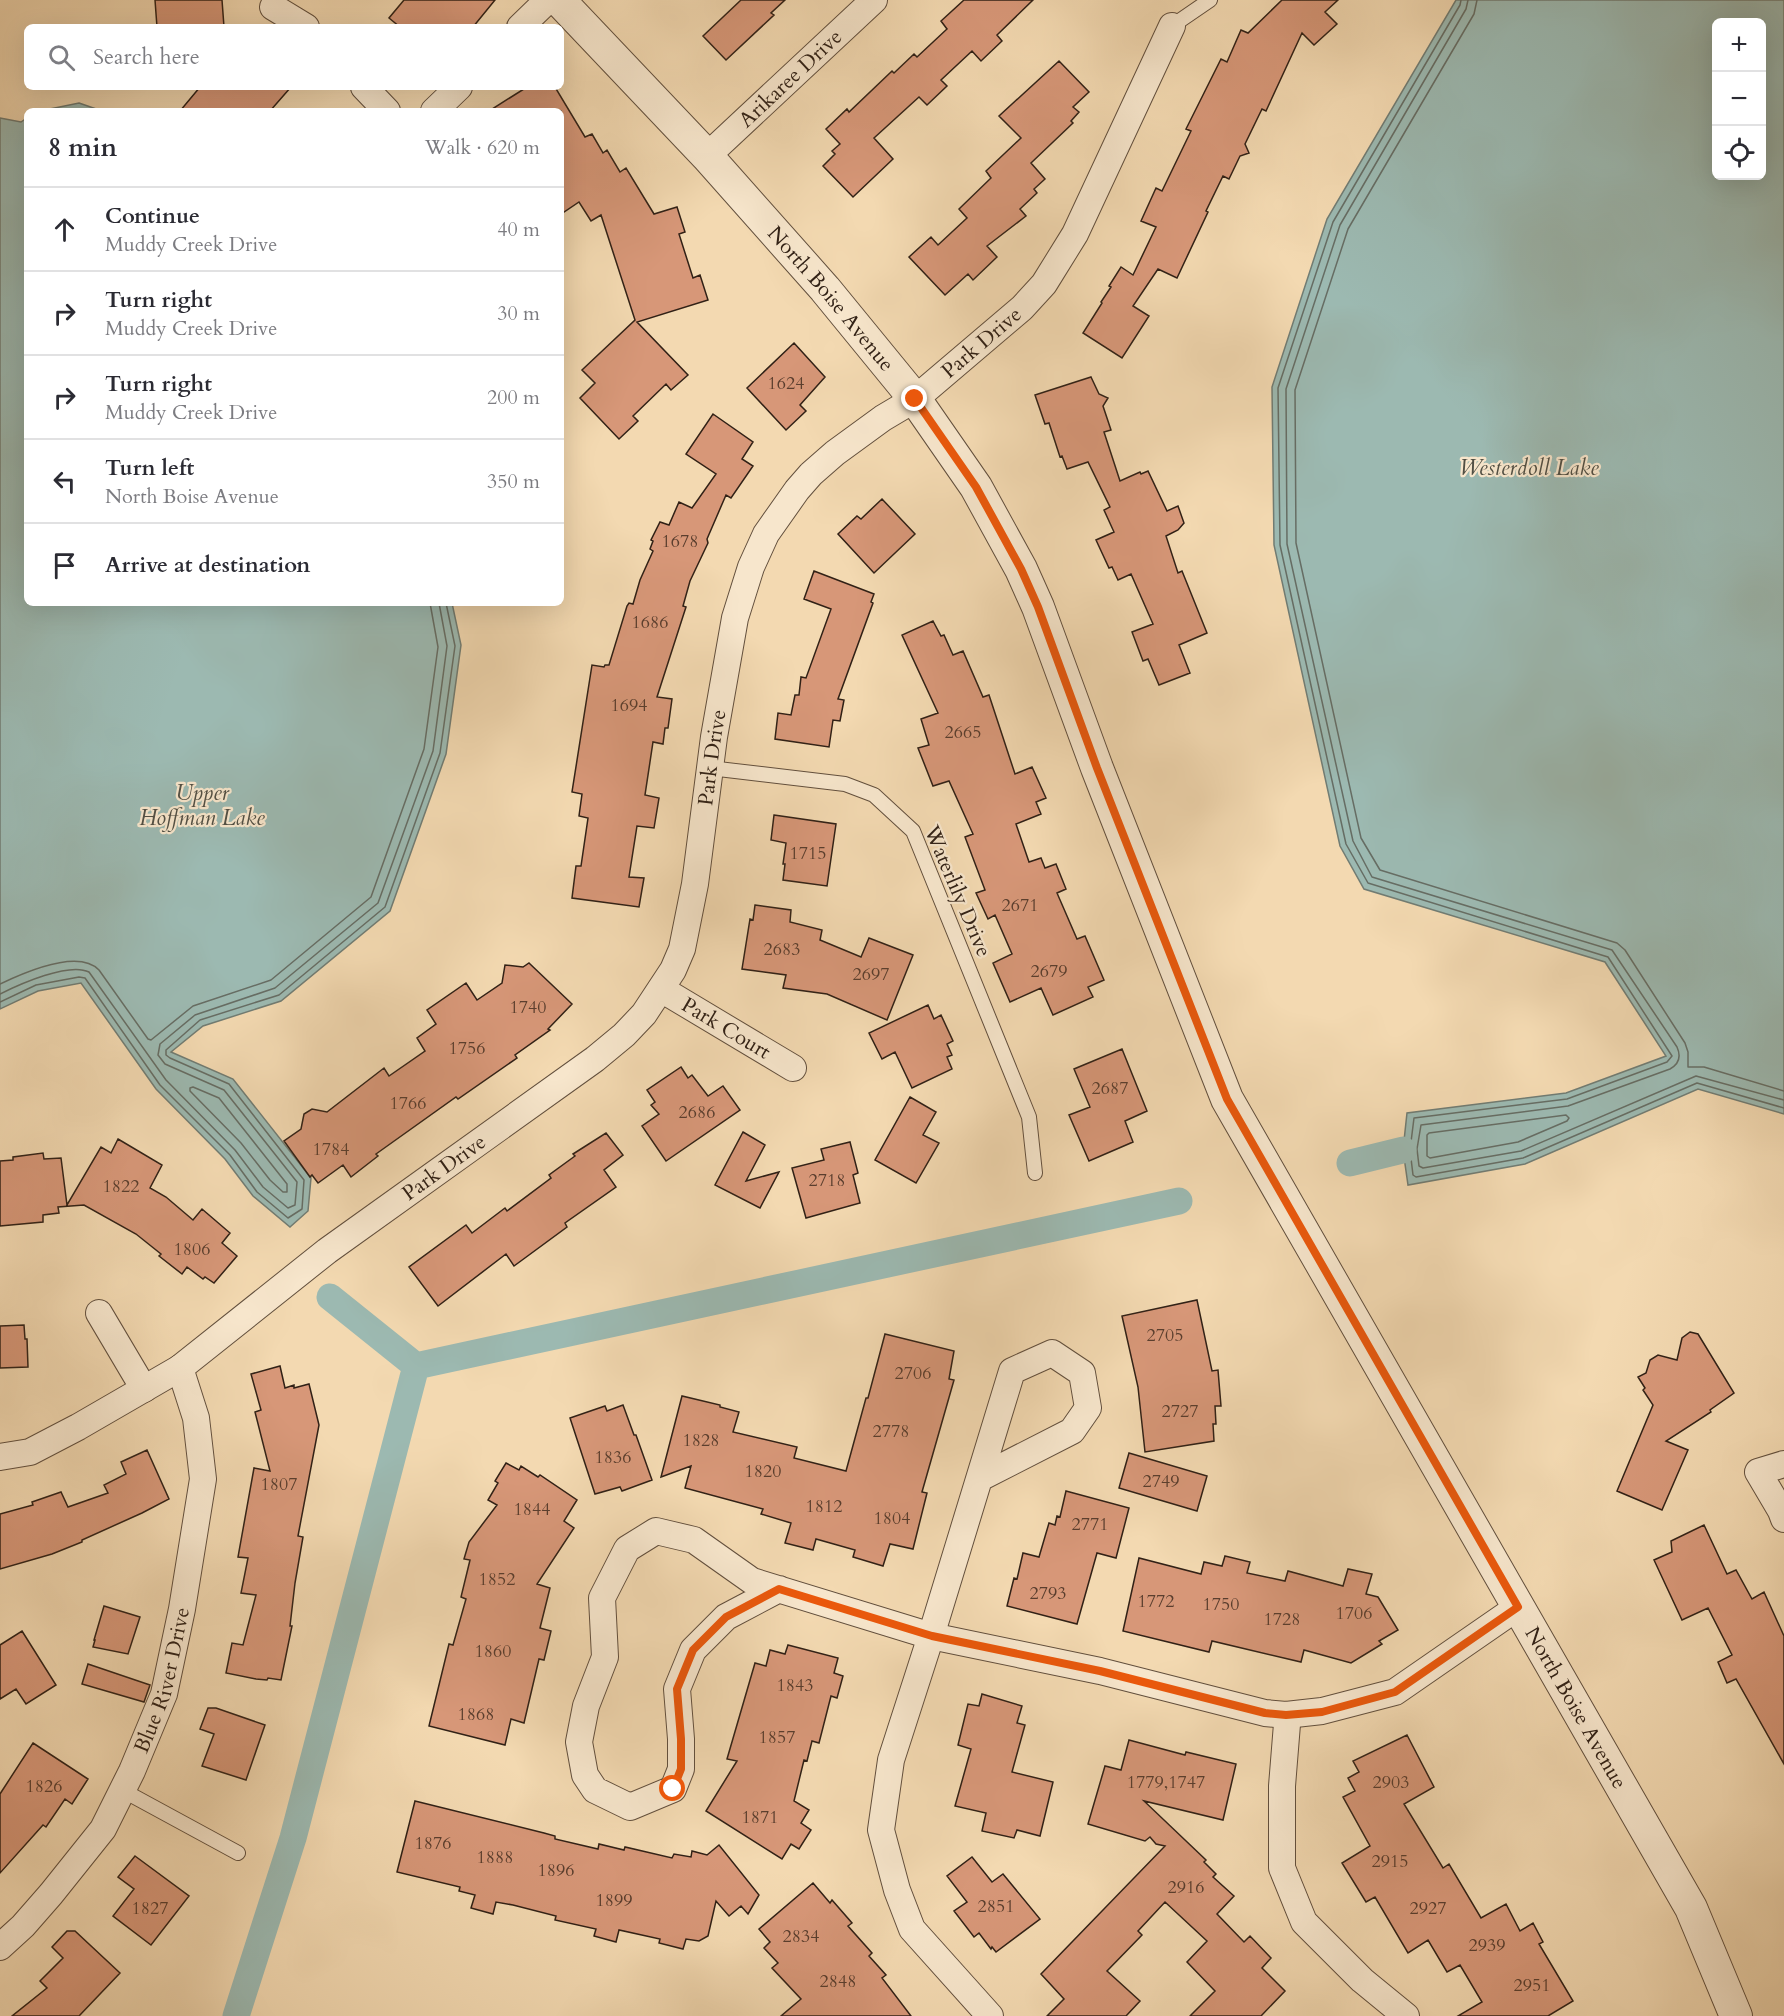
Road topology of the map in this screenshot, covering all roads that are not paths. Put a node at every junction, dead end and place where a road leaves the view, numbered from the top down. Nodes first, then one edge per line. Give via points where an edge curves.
1 (548, 0) edge
2 (560, 0) edge
3 (1210, 0) edge
4 (868, 2) edge
5 (273, 7) dead end
6 (301, 24) edge
7 (523, 24) edge
8 (1172, 26) joint
9 (367, 90) edge
10 (456, 90) edge
11 (384, 108) edge
12 (437, 108) edge
13 (708, 156) junction
14 (915, 399) junction
15 (710, 768) junction
16 (661, 989) junction
17 (793, 1068) dead end
18 (1035, 1173) dead end
19 (99, 1313) dead end
20 (180, 1368) junction
21 (144, 1389) junction
22 (0, 1457) edge
23 (1784, 1464) edge
24 (980, 1478) junction
25 (1784, 1519) edge
26 (779, 1589) junction
27 (1518, 1607) junction
28 (932, 1636) junction
29 (1286, 1715) junction
30 (122, 1790) junction
31 (238, 1853) dead end
32 (0, 1947) edge
33 (990, 2016) edge
34 (1406, 2016) edge
35 (1736, 2016) edge

1 - 7 street
2 - 13 street, North Boise Avenue
3 - 8 lane
4 - 13 street, Arikaree Drive
5 - 6 street
8 - 14 street, Park Drive via 1075,234 1044,284 1022,308
9 - 11 street
10 - 12 street
13 - 14 street, North Boise Avenue
14 - 15 street, Park Drive via 883,418 811,474 766,534 735,618
14 - 27 street, North Boise Avenue via 976,487 1034,598 1227,1099
15 - 16 street, Park Drive via 682,949
15 - 18 lane, Waterlily Drive via 845,784 874,795 913,831 1029,1117
16 - 17 street, Park Court
16 - 20 street, Park Drive via 638,1021 595,1059 327,1251
19 - 21 street
20 - 21 street, Park Drive
20 - 30 street, Blue River Drive via 196,1418 203,1479 164,1694
21 - 22 street, Park Drive via 30,1452
23 - 25 street via 1758,1472
24 - 24 street via 1012,1371 1052,1353 1082,1373 1088,1408 1072,1431
24 - 28 street
26 - 26 street via 752,1581 694,1540 656,1531 627,1549 602,1598 605,1657 586,1706 579,1742 585,1775 596,1790 630,1807 673,1789 681,1769 677,1689 693,1650 726,1617
26 - 28 street
27 - 29 street via 1395,1692 1322,1712
27 - 35 street, North Boise Avenue via 1691,1908
28 - 29 street
28 - 33 street via 891,1760 881,1830 912,1929
29 - 34 street via 1282,1868 1304,1922 1362,1980
30 - 31 lane
30 - 32 street, Blue River Drive via 103,1829 51,1894

